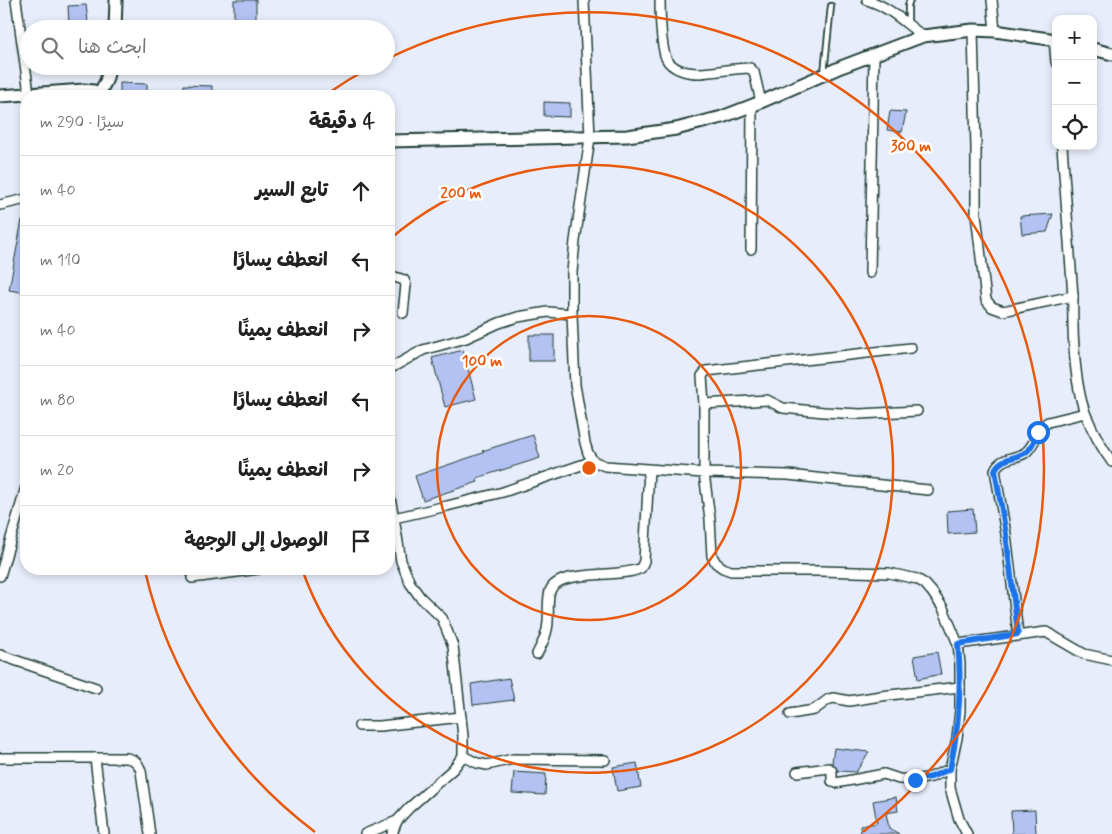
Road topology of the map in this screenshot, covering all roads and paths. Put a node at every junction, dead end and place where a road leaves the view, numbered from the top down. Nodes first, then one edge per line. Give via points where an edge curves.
1 (16, 0) edge
2 (116, 0) edge
3 (584, 0) edge
4 (660, 0) edge
5 (910, 0) edge
6 (992, 0) edge
7 (872, 1) edge
8 (831, 6) dead end
9 (115, 20) edge
10 (908, 25) junction
11 (20, 27) edge
12 (973, 30) junction
13 (995, 30) junction
14 (923, 36) junction
15 (1052, 40) edge
16 (1097, 50) edge
17 (874, 54) junction
18 (1112, 54) edge
19 (824, 74) junction
20 (27, 75) edge
21 (107, 75) edge
22 (30, 90) edge
23 (102, 90) edge
24 (20, 94) edge
25 (0, 96) edge
26 (757, 104) junction
27 (590, 138) junction
28 (395, 141) edge
29 (1062, 150) edge
30 (20, 200) edge
31 (0, 205) edge
32 (751, 249) dead end
33 (870, 272) dead end
34 (395, 277) edge
35 (1073, 296) junction
36 (403, 313) dead end
37 (572, 314) junction
38 (911, 348) dead end
39 (395, 366) edge
40 (704, 404) junction
41 (918, 411) dead end
42 (1085, 413) junction
43 (593, 461) junction
44 (1112, 462) edge
45 (649, 470) junction
46 (704, 473) junction
47 (928, 490) dead end
48 (20, 508) edge
49 (395, 518) edge
50 (395, 524) edge
51 (214, 575) edge
52 (0, 576) edge
53 (192, 578) dead end
54 (1018, 634) junction
55 (958, 644) junction
56 (537, 654) dead end
57 (0, 655) edge
58 (1112, 660) edge
59 (960, 687) junction
60 (96, 688) dead end
61 (790, 714) dead end
62 (461, 717) junction
63 (359, 726) dead end
64 (463, 756) junction
65 (0, 758) edge
66 (95, 758) junction
67 (605, 760) dead end
68 (950, 769) junction
69 (797, 772) dead end
70 (397, 821) junction
71 (104, 834) edge
72 (150, 834) edge
73 (366, 834) edge
74 (392, 834) edge
75 (967, 834) edge

1 - 11 street
2 - 9 street
3 - 27 street
4 - 26 street via 666,58 683,72 750,68 754,72
5 - 10 lane
6 - 13 street
7 - 10 street
8 - 19 lane
10 - 14 street
12 - 13 street
12 - 14 street
12 - 35 street via 976,214 986,300 992,307 1003,311
13 - 15 street
14 - 17 street
16 - 18 street
17 - 19 street
17 - 33 street
19 - 26 street
20 - 22 street
21 - 23 street
24 - 25 street
26 - 27 street via 676,129
26 - 32 street
27 - 28 street
27 - 37 street via 575,241
29 - 35 street
30 - 31 street
34 - 36 street via 404,280 406,285
35 - 42 street via 1077,375
37 - 39 street via 548,312 518,317 466,338 423,350
37 - 43 street via 575,385 588,453
38 - 40 street via 706,371 702,376
40 - 41 street via 767,400 783,408 824,412
40 - 46 street
42 - 44 street via 1098,443
42 - 54 street via 1043,424 1026,452 1002,461 995,470
43 - 45 street via 605,466
43 - 49 street via 503,492
45 - 46 street
45 - 56 street via 641,568 567,578 555,583 550,589 545,637
46 - 47 street via 788,475
46 - 55 street via 712,556 723,568 731,571 889,573 917,579 926,584 943,608
48 - 52 street
50 - 62 street via 401,562 410,583 442,618 452,646
51 - 53 street
54 - 55 street
54 - 58 street via 1046,632 1084,654
55 - 59 street
57 - 60 street
59 - 61 street via 849,701 834,698 814,710
59 - 68 street via 957,738
62 - 63 street
62 - 64 street
64 - 67 street via 487,765 513,760
64 - 70 street
65 - 66 street
66 - 71 street
66 - 72 street via 128,758 138,762
68 - 69 street via 915,780 884,774 836,782 832,780 829,768
68 - 75 street via 954,804
70 - 73 street
70 - 74 street

